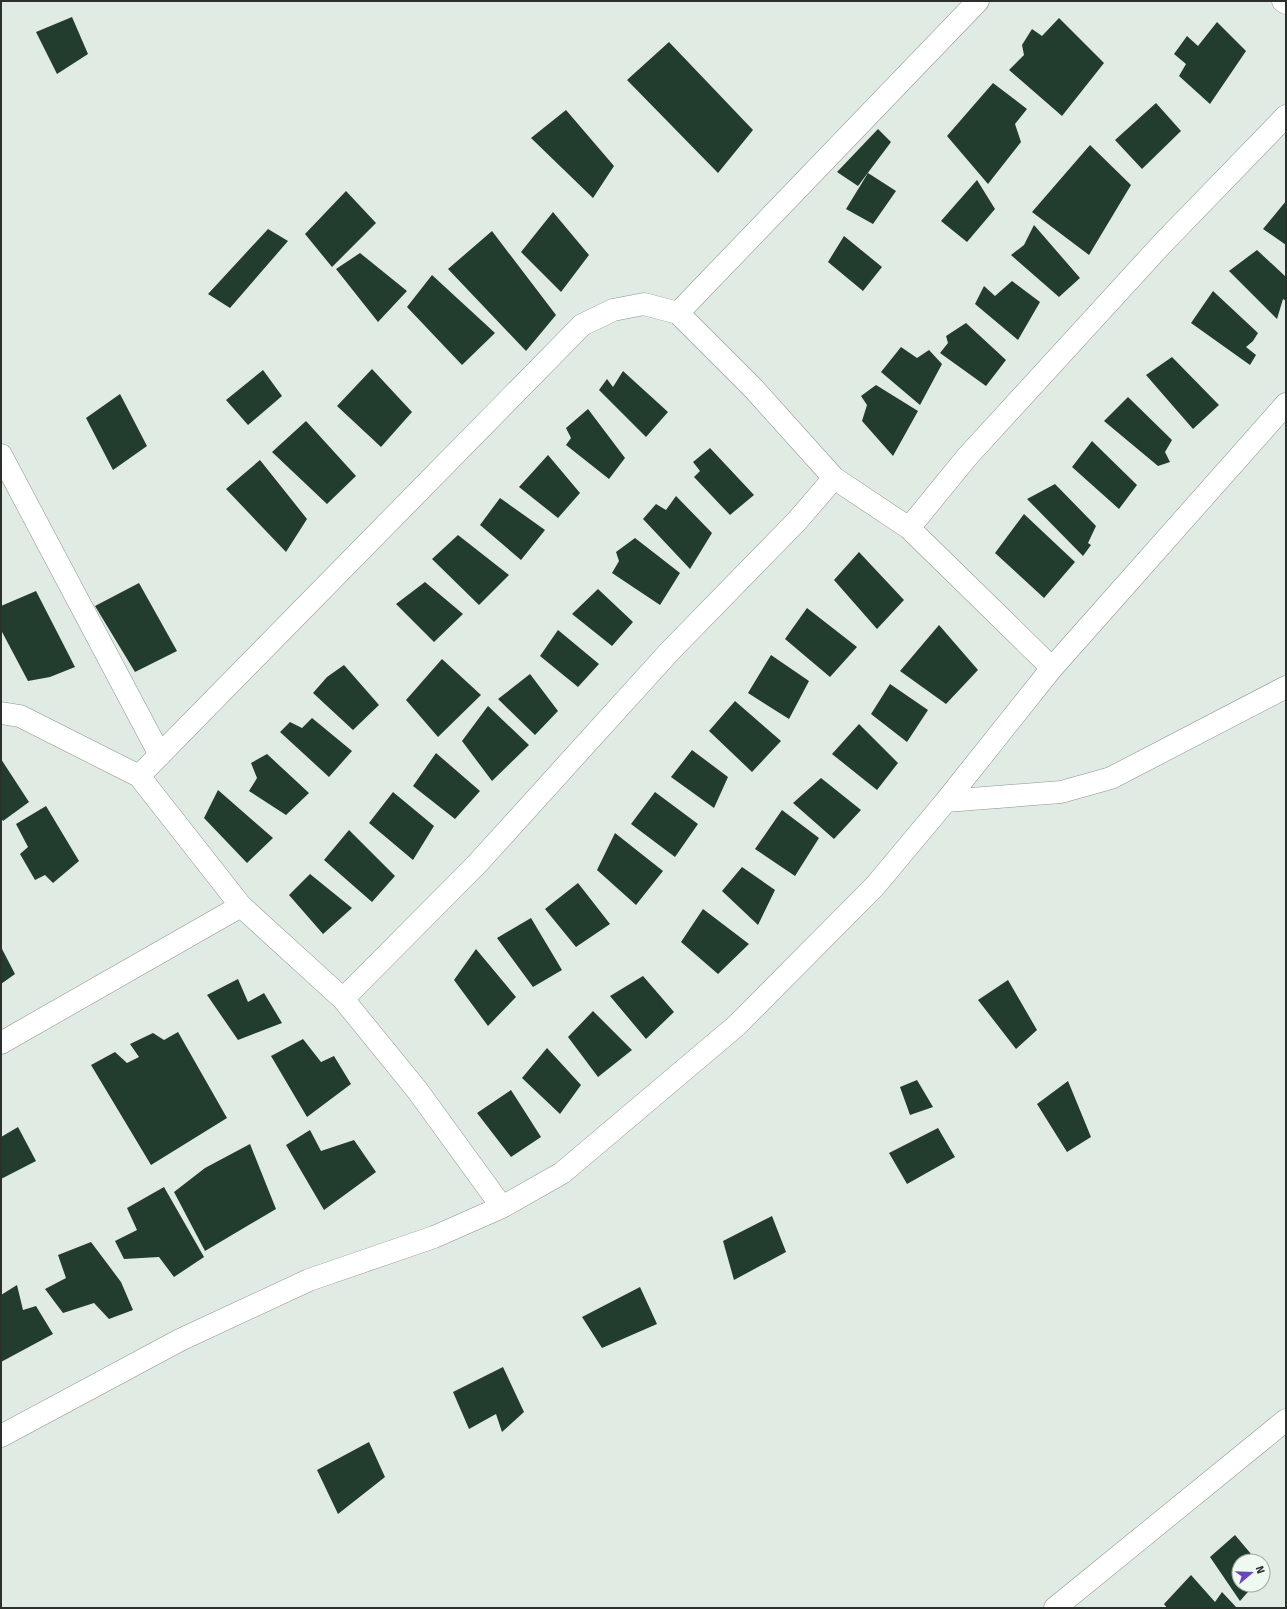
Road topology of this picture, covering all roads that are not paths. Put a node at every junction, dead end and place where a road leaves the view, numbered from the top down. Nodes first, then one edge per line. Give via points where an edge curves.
1 (978, 1) edge
2 (1284, 1) edge
3 (1286, 3) edge
4 (1286, 116) edge
5 (678, 313) junction
6 (1286, 404) edge
7 (1, 455) edge
8 (834, 478) junction
9 (909, 528) junction
10 (1052, 668) junction
11 (1286, 687) edge
12 (1, 713) edge
13 (160, 755) junction
14 (139, 776) junction
15 (946, 801) junction
16 (240, 906) junction
17 (343, 999) junction
18 (1, 1043) edge
19 (502, 1207) junction
20 (1286, 1420) edge
21 (1, 1436) edge
22 (1055, 1608) edge

1 - 5 street
2 - 3 street
4 - 9 street via 1162,244 967,457
5 - 8 street via 753,388
5 - 13 street via 644,304 613,310 582,325
6 - 10 street
7 - 13 street
8 - 9 street
8 - 17 street via 797,521 670,651 477,864
9 - 10 street
10 - 15 street
11 - 15 street via 1111,778 1061,792
12 - 14 street via 20,716
13 - 14 street
14 - 16 street
15 - 19 street via 875,886 736,1026 562,1173
16 - 17 street
16 - 18 street
17 - 19 street via 417,1090
19 - 21 street via 434,1237 309,1280 180,1340
20 - 22 street

